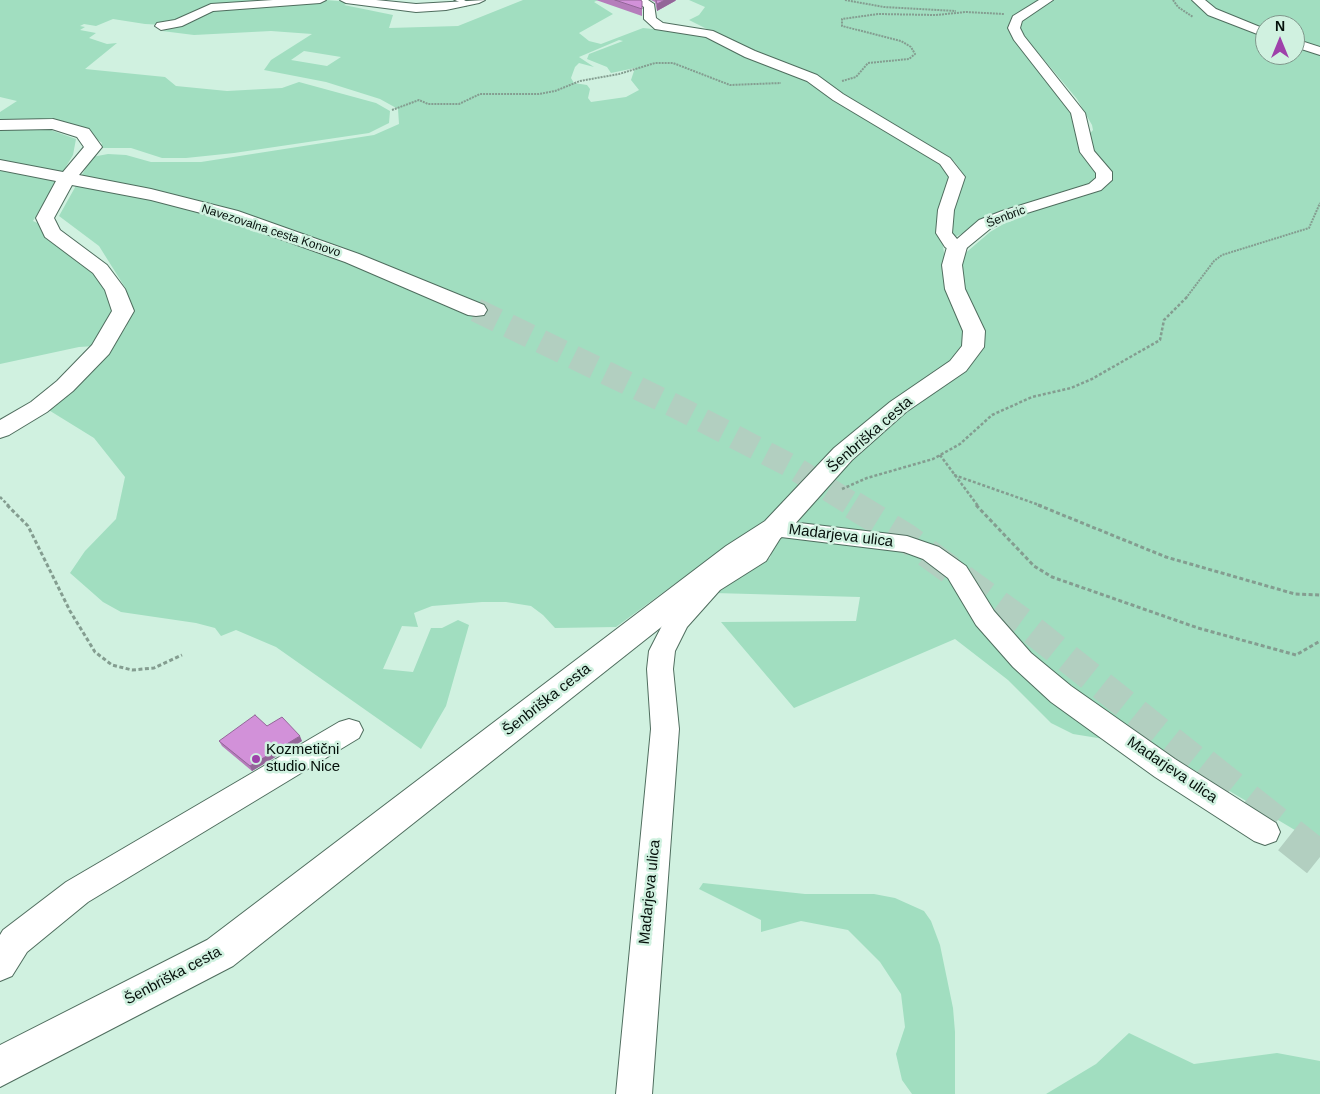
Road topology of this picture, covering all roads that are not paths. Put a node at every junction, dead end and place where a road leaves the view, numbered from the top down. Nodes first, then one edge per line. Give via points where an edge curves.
1 (320, 0) edge
2 (346, 0) edge
3 (479, 0) edge
4 (640, 0) edge
5 (1046, 0) edge
6 (1198, 0) edge
7 (462, 1) edge
8 (385, 2) edge
9 (161, 26) dead end
10 (1255, 29) edge
11 (1305, 46) edge
12 (1320, 51) edge
13 (0, 125) edge
14 (0, 164) edge
15 (68, 178) junction
16 (957, 247) junction
17 (476, 310) tunnel mouth
18 (0, 430) edge
19 (775, 528) junction
20 (350, 730) dead end
21 (1265, 832) dead end
22 (0, 965) edge
23 (0, 1067) edge
24 (634, 1094) edge

1 - 9 street via 211,8 178,23
2 - 8 street
3 - 7 street
4 - 16 street via 650,6 650,19 659,26 709,34 812,78 945,161 956,177 946,210 944,234
5 - 16 street, Šenbric via 1017,19 1014,28 1078,113 1086,147 1104,172 1104,180 1070,196 985,224
6 - 10 street via 1212,12
7 - 8 street via 416,8
11 - 12 street
13 - 15 street via 53,124 83,133 93,147
14 - 15 street, Navezovalna cesta Konovo
15 - 17 street, Navezovalna cesta Konovo via 231,215 352,258
15 - 18 street via 45,218 52,233 100,269 115,289 123,311 101,348 65,386 39,408
16 - 19 street, Šenbriška cesta via 952,265 955,289 974,331 973,347 958,366 898,407 843,454
19 - 21 street, Madarjeva ulica via 907,544 931,553 957,572 984,618 1022,660 1061,694 1165,768
19 - 23 street, Šenbriška cesta via 736,553 220,953
19 - 24 street, Madarjeva ulica via 758,555 711,584 677,622 662,651 664,729
20 - 22 street via 77,892 15,941

